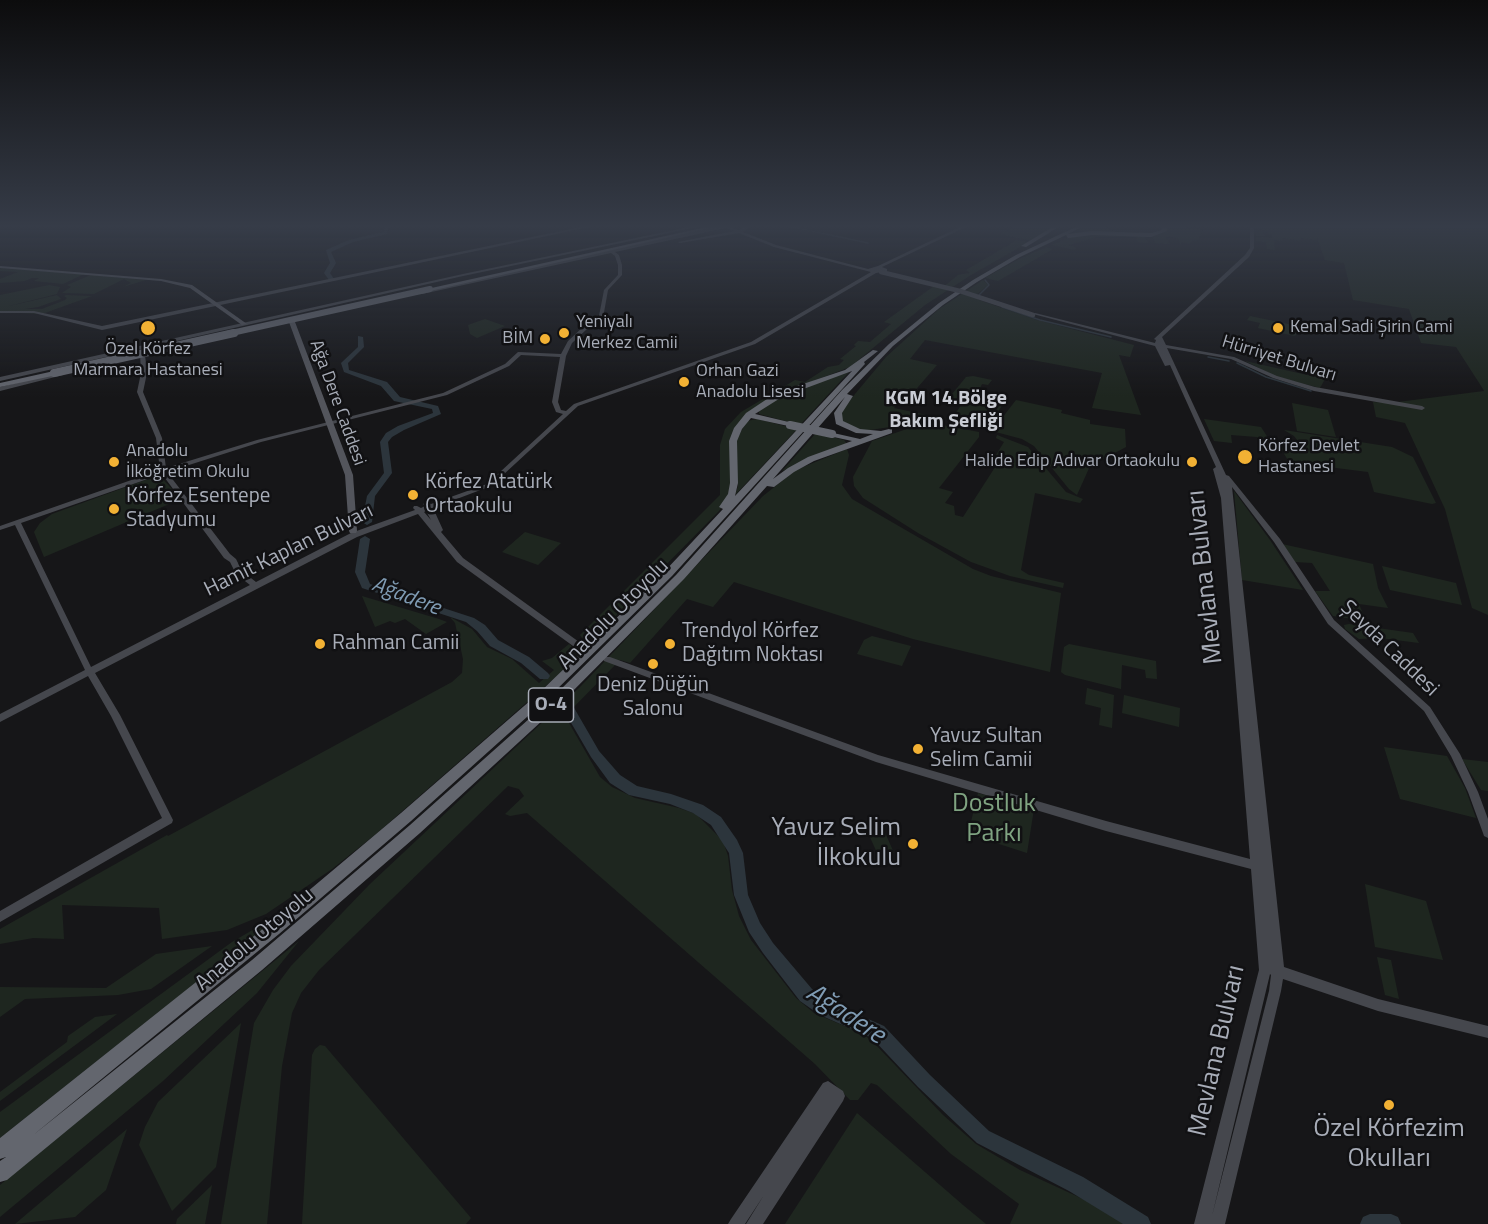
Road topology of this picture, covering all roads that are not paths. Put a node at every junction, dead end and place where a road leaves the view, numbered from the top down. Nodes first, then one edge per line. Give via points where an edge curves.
1 (170, 282) edge
2 (322, 282) edge
3 (431, 282) edge
4 (453, 282) edge
5 (458, 282) edge
6 (473, 282) edge
7 (613, 282) edge
8 (855, 282) edge
9 (926, 282) edge
10 (967, 282) edge
11 (975, 282) edge
12 (1223, 282) edge
13 (429, 288) junction
14 (217, 304) junction
15 (321, 307) junction
16 (0, 312) edge
17 (327, 314) junction
18 (1059, 314) dead end
19 (1034, 315) junction
20 (292, 322) junction
21 (241, 325) junction
22 (249, 331) junction
23 (1106, 332) junction
24 (1136, 340) junction
25 (1163, 348) junction
26 (1174, 349) junction
27 (875, 351) junction
28 (142, 355) junction
29 (563, 356) junction
30 (870, 366) junction
31 (0, 383) edge
32 (1422, 408) dead end
33 (1413, 409) dead end
34 (563, 413) junction
35 (749, 415) junction
36 (330, 424) junction
37 (889, 431) dead end
38 (862, 436) junction
39 (843, 437) junction
40 (848, 446) junction
41 (163, 471) junction
42 (1222, 474) junction
43 (423, 507) junction
44 (17, 524) junction
45 (0, 528) edge
46 (353, 531) junction
47 (701, 538) junction
48 (680, 577) junction
49 (253, 584) junction
50 (583, 649) dead end
51 (607, 659) dead end
52 (88, 669) junction
53 (0, 712) edge
54 (0, 718) edge
55 (1488, 833) edge
56 (1262, 867) junction
57 (0, 917) edge
58 (1271, 969) junction
59 (1488, 1032) edge
60 (0, 1149) edge
61 (0, 1173) edge
62 (736, 1224) edge
63 (754, 1224) edge
64 (1202, 1224) edge
65 (1217, 1224) edge

1 - 14 main road via 192,287
2 - 14 main road
3 - 15 main road
4 - 13 highway
5 - 13 highway
6 - 17 main road
7 - 29 main road via 606,290 601,317 570,342
8 - 34 main road, Hamit Kaplan Bulvarı via 753,343 584,401
9 - 19 main road, bridge
10 - 27 highway, Anadolu Otoyolu / O-4 via 934,302
11 - 30 highway, Anadolu Otoyolu / O-4 via 941,304
12 - 25 main road
13 - 31 highway, bridge
14 - 16 main road via 102,328 34,312
14 - 21 main road
15 - 17 main road
15 - 21 main road
17 - 20 main road
18 - 23 main road via 1060,319
19 - 23 main road
19 - 24 main road
20 - 22 main road
20 - 36 main road, Ağa Dere Caddesi
21 - 22 main road
21 - 31 main road
22 - 28 main road
23 - 24 main road
24 - 25 main road
24 - 25 main road via 1151,340
25 - 26 main road, Hürriyet Bulvarı
25 - 26 main road
25 - 42 main road, Mevlana Bulvarı
26 - 32 main road, Hürriyet Bulvarı via 1232,358 1314,389
26 - 33 main road, Hürriyet Bulvarı via 1235,360 1299,387
27 - 35 highway via 842,374 786,392
27 - 47 highway, Anadolu Otoyolu / O-4
28 - 31 main road
28 - 41 main road via 140,392 159,438
29 - 34 main road via 555,393 555,406
29 - 36 main road via 520,353 480,379 426,400
30 - 38 highway via 837,417 842,425
30 - 48 highway, Anadolu Otoyolu / O-4
34 - 43 main road, Hamit Kaplan Bulvarı via 489,485
35 - 39 highway, bridge
35 - 47 highway via 733,441 732,494
36 - 41 main road
36 - 46 main road, Ağa Dere Caddesi via 348,475
37 - 38 highway
38 - 39 highway
38 - 40 highway
39 - 40 highway
40 - 48 highway via 811,459 778,478
41 - 44 main road
41 - 49 main road via 238,572
42 - 55 main road, Şeyda Caddesi via 1277,541 1331,622 1427,710 1460,765
42 - 56 main road, Mevlana Bulvarı
43 - 46 main road, Hamit Kaplan Bulvarı
43 - 49 main road, Hamit Kaplan Bulvarı
43 - 50 main road via 455,555
44 - 45 main road
44 - 52 main road
46 - 49 main road, Hamit Kaplan Bulvarı
47 - 60 highway, Anadolu Otoyolu / O-4 via 583,659 406,818
48 - 61 highway, Anadolu Otoyolu / O-4 via 594,665 415,829 257,965
49 - 52 main road, Hamit Kaplan Bulvarı
51 - 56 main road via 876,758
52 - 53 main road, Hamit Kaplan Bulvarı
52 - 54 main road, Hamit Kaplan Bulvarı
52 - 57 main road via 168,820
56 - 58 main road, Mevlana Bulvarı
58 - 59 main road via 1378,1005
58 - 64 main road, Mevlana Bulvarı
58 - 65 street, Mevlana Bulvarı via 1275,991
62 - 63 main road via 828,1088 838,1096

